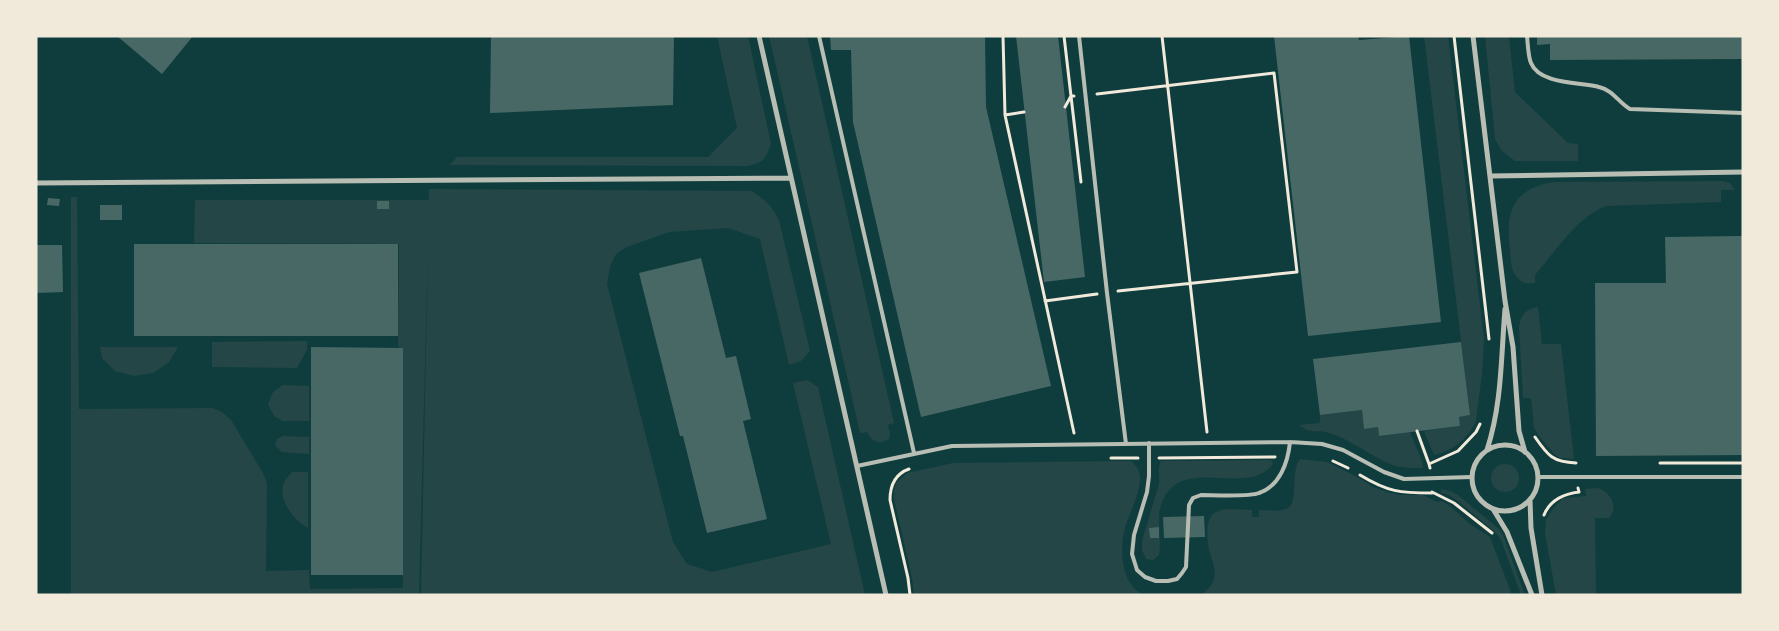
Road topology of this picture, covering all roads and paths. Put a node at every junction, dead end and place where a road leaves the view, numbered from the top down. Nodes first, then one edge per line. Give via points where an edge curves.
1 (759, 36) edge
2 (819, 36) edge
3 (1003, 36) edge
4 (1064, 36) edge
5 (1079, 36) edge
6 (1162, 36) edge
7 (1454, 36) edge
8 (1473, 36) edge
9 (1527, 36) edge
10 (1167, 85) junction
11 (1086, 95) junction
12 (1071, 96) junction
13 (1066, 107) dead end
14 (1024, 112) dead end
15 (1743, 113) edge
16 (1005, 115) junction
17 (1743, 172) edge
18 (1490, 176) junction
19 (790, 178) junction
20 (36, 183) edge
21 (1081, 185) dead end
22 (1189, 284) junction
23 (1107, 293) junction
24 (1045, 301) junction
25 (1505, 301) junction
26 (1489, 347) dead end
27 (1481, 422) dead end
28 (1417, 431) dead end
29 (1290, 442) junction
30 (1149, 443) junction
31 (1208, 443) junction
32 (1076, 444) junction
33 (1126, 444) junction
34 (1487, 450) junction
35 (1525, 452) junction
36 (914, 453) junction
37 (1288, 456) junction
38 (1210, 457) junction
39 (1109, 458) dead end
40 (1149, 458) junction
41 (1329, 459) dead end
42 (1430, 464) junction
43 (857, 466) junction
44 (915, 468) dead end
45 (1350, 470) dead end
46 (1358, 474) dead end
47 (1472, 477) junction
48 (1538, 477) junction
49 (1743, 477) edge
50 (1430, 478) junction
51 (1432, 493) junction
52 (1530, 500) junction
53 (1493, 508) junction
54 (1496, 540) dead end
55 (886, 595) edge
56 (910, 595) edge
57 (1532, 595) edge
58 (1542, 595) edge

1 - 19 street
2 - 36 lane
3 - 16 path
4 - 12 path
5 - 11 lane
6 - 10 path
7 - 26 path
8 - 18 street
9 - 15 lane via 1531,64 1539,72 1569,84 1611,91 1621,104 1630,109
10 - 11 path
10 - 22 path
10 - 22 path via 1274,73 1297,272
11 - 12 path
11 - 23 lane
12 - 13 path
12 - 21 path
14 - 16 path
16 - 24 path
17 - 18 street
18 - 25 street
19 - 20 street
19 - 43 street
22 - 23 path
22 - 31 path
23 - 24 path
23 - 33 lane
24 - 32 path
25 - 34 street via 1498,403
25 - 35 street via 1514,347 1519,431
27 - 42 path via 1458,451
28 - 42 path
29 - 31 lane
29 - 37 lane
29 - 50 lane via 1322,444 1343,450 1404,479
30 - 31 lane
30 - 33 lane
30 - 40 lane
31 - 38 path
32 - 33 lane
32 - 36 lane via 952,446
34 - 35 street via 1506,445
34 - 47 street via 1479,457
35 - 48 street via 1532,458
36 - 43 lane
37 - 38 path
37 - 40 lane via 1275,482 1258,494 1201,495 1193,498 1188,505 1186,567 1177,578 1168,582 1156,582 1137,570 1132,554 1134,535 1147,492
38 - 40 path
39 - 40 path
41 - 45 path
42 - 50 path
43 - 55 street
44 - 56 path via 896,477 890,490
46 - 51 path via 1401,493
47 - 50 lane
47 - 53 street via 1477,496
48 - 49 lane
48 - 52 street via 1538,485
50 - 51 path
51 - 54 path via 1454,503
52 - 53 street via 1513,510
52 - 58 street via 1531,528
53 - 57 street via 1507,532

